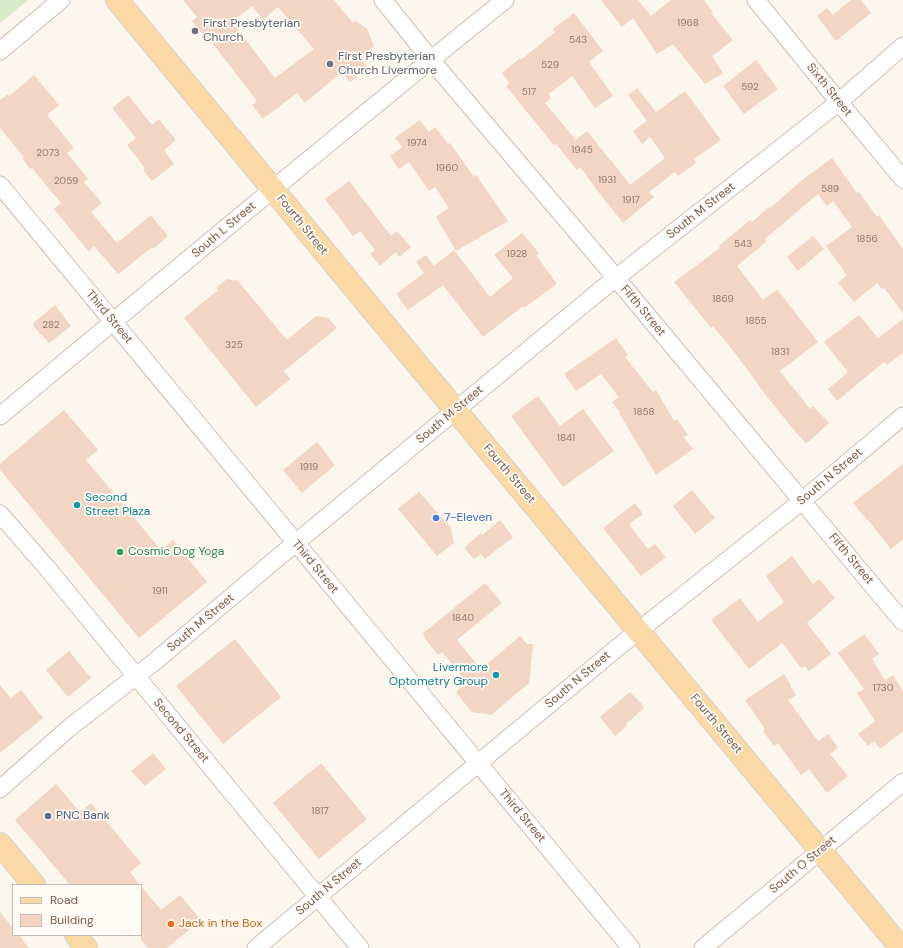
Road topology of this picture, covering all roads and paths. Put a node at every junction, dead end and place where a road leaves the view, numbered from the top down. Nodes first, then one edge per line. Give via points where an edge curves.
1 (61, 0) edge
2 (117, 0) edge
3 (383, 0) edge
4 (505, 0) edge
5 (756, 0) edge
6 (903, 46) edge
7 (0, 51) edge
8 (431, 60) junction
9 (839, 102) junction
10 (903, 179) edge
11 (0, 185) edge
12 (273, 189) junction
13 (616, 278) junction
14 (113, 322) junction
15 (456, 410) junction
16 (0, 416) edge
17 (903, 416) edge
18 (802, 501) junction
19 (0, 514) edge
20 (296, 543) junction
21 (903, 622) edge
22 (638, 630) junction
23 (136, 676) junction
24 (478, 763) junction
25 (903, 782) edge
26 (0, 789) edge
27 (0, 844) edge
28 (820, 851) junction
29 (33, 884) edge
30 (318, 897) junction
31 (77, 936) edge
32 (86, 948) edge
33 (256, 948) edge
34 (360, 948) edge
35 (631, 948) edge
36 (703, 948) edge
37 (901, 948) edge

1 - 7 street
2 - 12 main road, Fourth Street
3 - 8 street, Fifth Street
4 - 8 street, South L Street
5 - 9 street, Sixth Street
6 - 9 street, South M Street
8 - 12 street, South L Street
8 - 13 street, Fifth Street
9 - 10 street, Sixth Street
9 - 13 street, South M Street
11 - 14 street, Third Street
12 - 14 street, South L Street
12 - 15 main road, Fourth Street
13 - 15 street, South M Street
13 - 18 street, Fifth Street
14 - 16 street, South L Street
14 - 20 street, Third Street
15 - 20 street, South M Street
15 - 22 main road, Fourth Street
17 - 18 street, South N Street
18 - 21 street, Fifth Street
18 - 22 street, South N Street
19 - 23 street, Second Street
20 - 23 street, South M Street
20 - 24 street, Third Street
22 - 24 street, South N Street
22 - 28 main road, Fourth Street
23 - 26 street, South M Street via 70,728
23 - 30 street, Second Street
24 - 30 street, South N Street
24 - 35 street, Third Street
25 - 28 street, South O Street
27 - 29 main road
28 - 36 street, South O Street
28 - 37 main road, Fourth Street
30 - 33 street, South N Street
30 - 34 street, Second Street
31 - 32 main road

